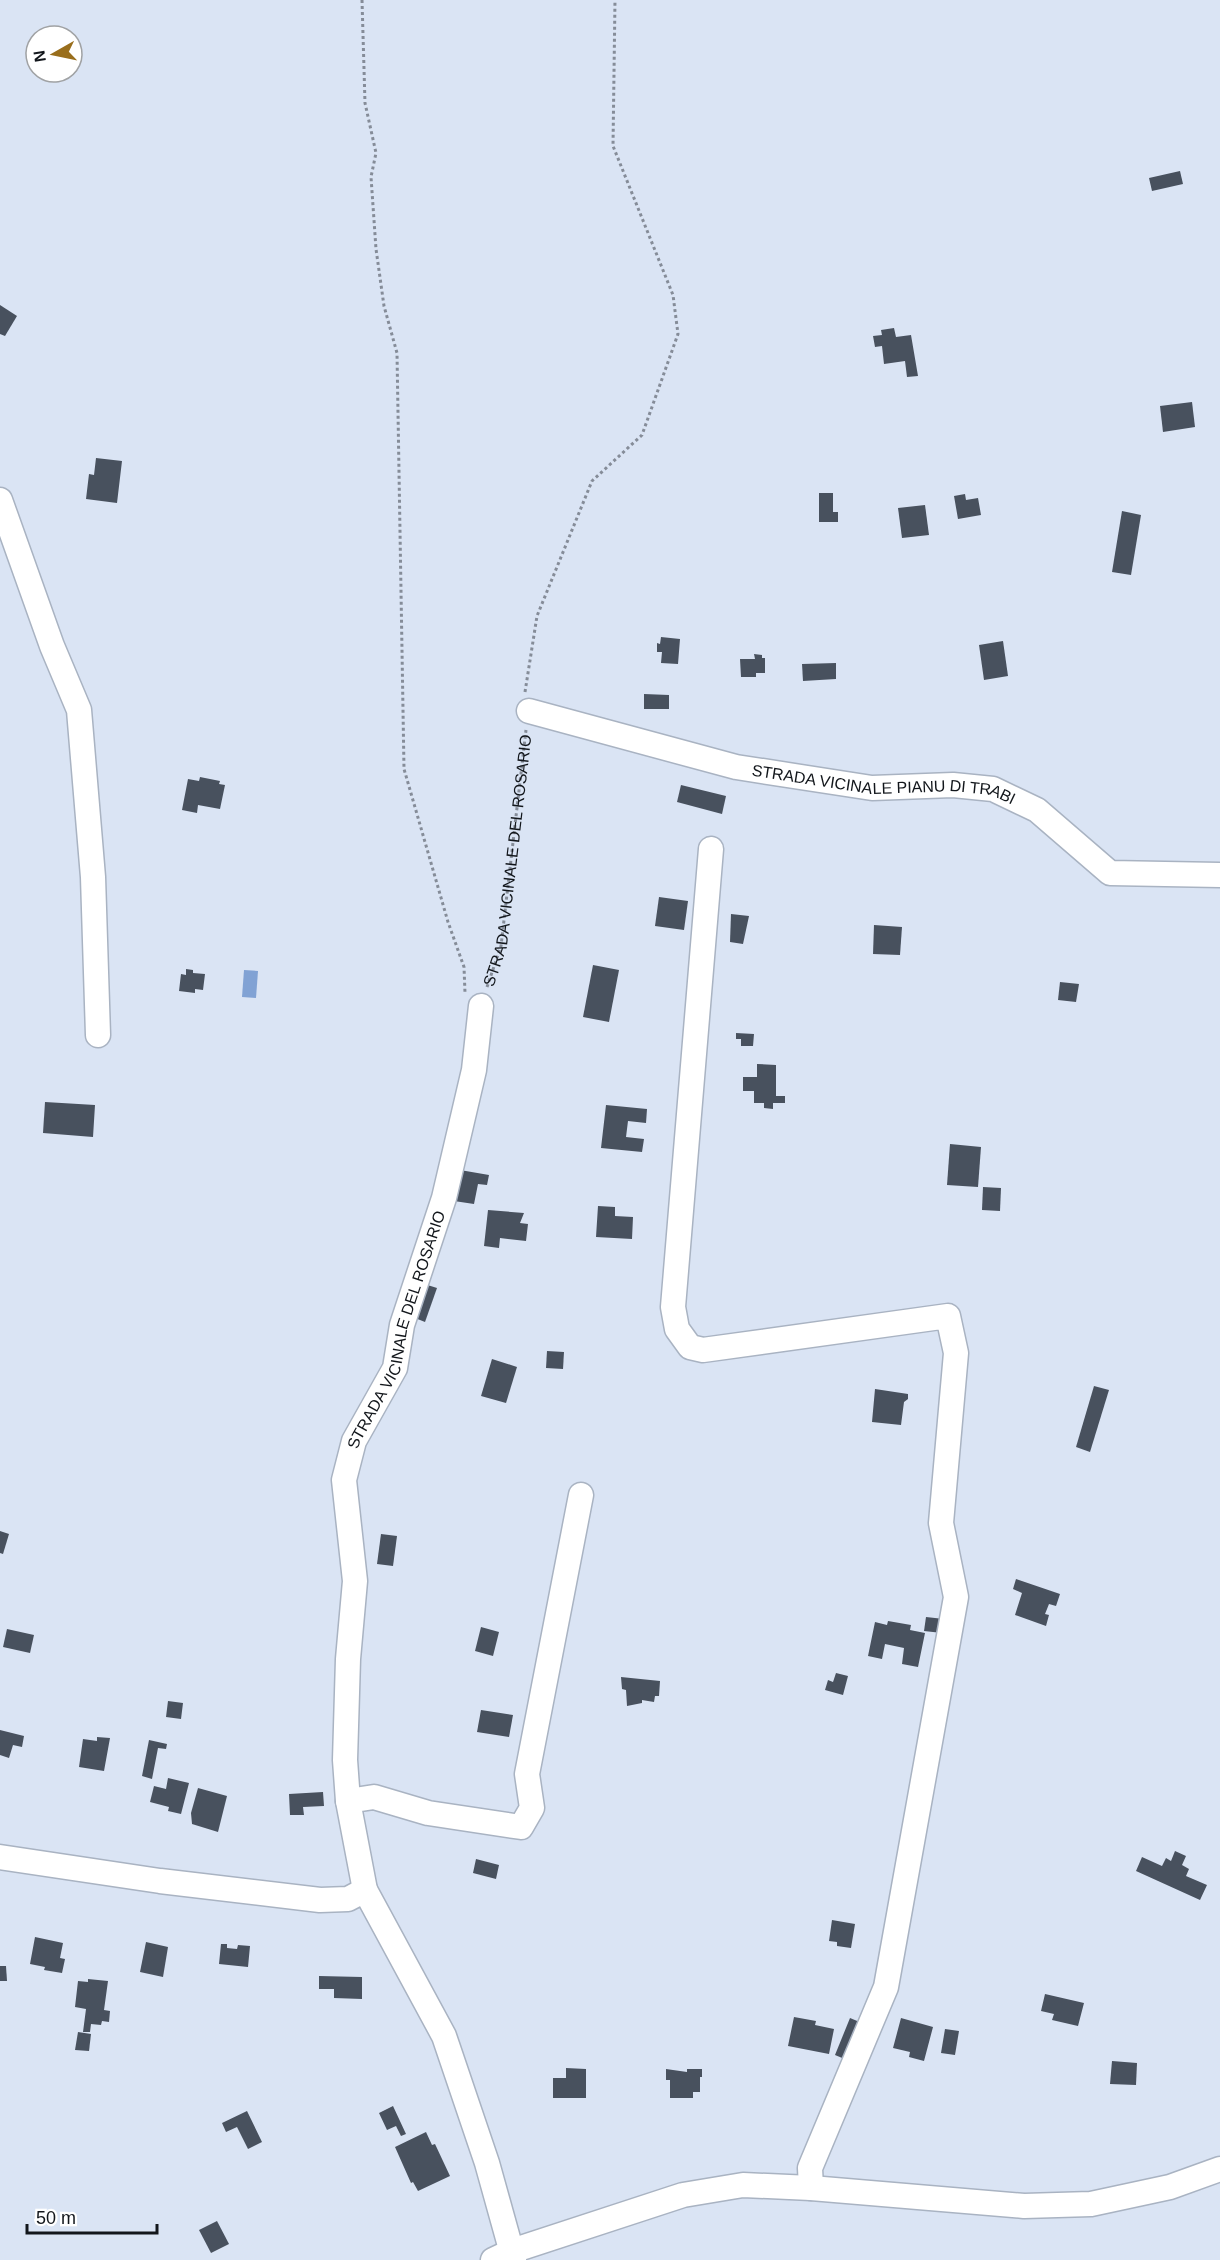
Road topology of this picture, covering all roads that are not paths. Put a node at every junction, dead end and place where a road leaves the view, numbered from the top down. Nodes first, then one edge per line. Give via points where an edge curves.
1 (0, 500) edge
2 (529, 711) road end
3 (711, 849) dead end
4 (1220, 875) edge
5 (473, 1004) road end
6 (98, 1035) dead end
7 (581, 1495) dead end
8 (348, 1801) junction
9 (0, 1857) edge
10 (365, 1890) junction
11 (1220, 2169) edge
12 (811, 2188) junction
13 (506, 2257) edge

1 - 6 street via 79,710 93,877
2 - 4 street, STRADA VICINALE PIANU DI TRABI via 736,767 872,788 953,785 993,789 1037,810 1110,873
3 - 12 street via 673,1307 677,1329 690,1347 703,1350 948,1316 956,1353 941,1524 956,1597 886,1987 810,2168
5 - 8 street, STRADA VICINALE DEL ROSARIO via 474,1070 444,1198 402,1326 395,1368 354,1441 344,1480 355,1581 348,1659
7 - 8 street via 527,1774 532,1808 521,1827 428,1813 374,1797
8 - 10 street, STRADA VICINALE DEL ROSARIO
9 - 10 street via 320,1900 348,1899
10 - 13 street, STRADA VICINALE DEL ROSARIO via 444,2036 487,2163
11 - 12 street via 1170,2187 1091,2204 1024,2205
12 - 13 street via 743,2185 683,2195

